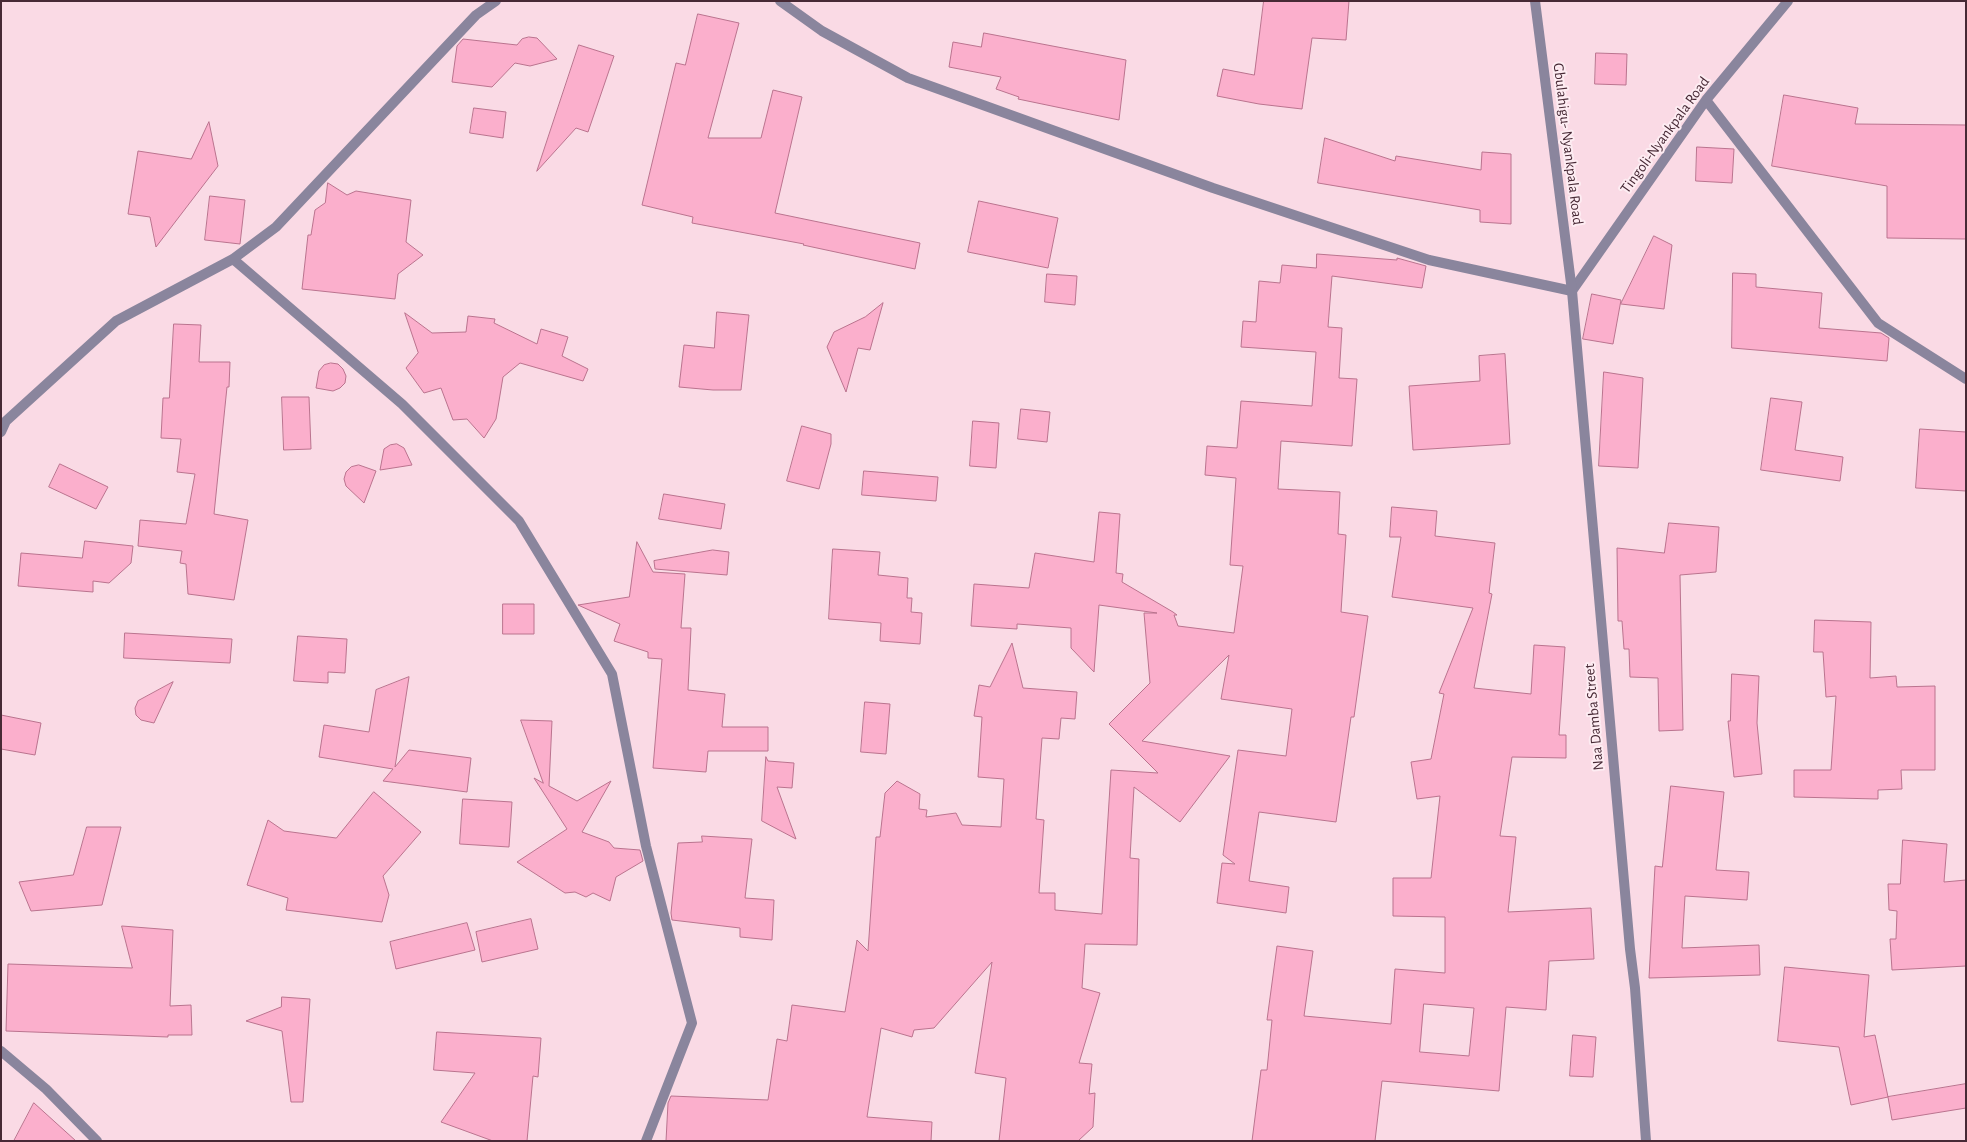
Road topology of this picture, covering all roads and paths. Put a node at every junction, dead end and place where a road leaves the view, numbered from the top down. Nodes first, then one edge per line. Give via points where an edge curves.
1 (496, 1) edge
2 (780, 1) edge
3 (1535, 1) edge
4 (1788, 1) edge
5 (1706, 100) junction
6 (233, 259) junction
7 (1572, 291) junction
8 (1966, 379) edge
9 (1, 432) edge
10 (1, 1051) edge
11 (97, 1141) edge
12 (646, 1141) edge
13 (1646, 1141) edge

1 - 6 street via 476,15 276,227
2 - 7 street via 822,31 908,78 1213,188 1429,260
3 - 7 street, Gbulahigu- Nyankpala Road
4 - 5 street, Tingoli-Nyankpala Road
5 - 7 street, Tingoli-Nyankpala Road
5 - 8 street via 1878,323
6 - 9 street via 116,321 6,421
6 - 12 street via 402,404 519,522 612,674 646,846 692,1022
7 - 13 street, Naa Damba Street
10 - 11 street via 46,1088

